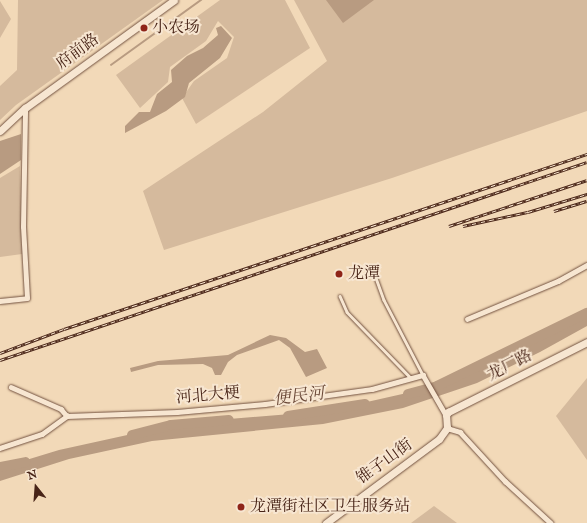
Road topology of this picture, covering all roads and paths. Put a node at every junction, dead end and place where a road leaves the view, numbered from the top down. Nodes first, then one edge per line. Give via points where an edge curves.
1 (174, 0) edge
2 (25, 108) junction
3 (0, 131) edge
4 (587, 265) edge
5 (376, 278) dead end
6 (340, 296) dead end
7 (0, 301) edge
8 (467, 319) dead end
9 (587, 342) edge
10 (423, 375) junction
11 (412, 378) junction
12 (11, 387) dead end
13 (446, 415) junction
14 (67, 416) junction
15 (447, 428) junction
16 (0, 448) edge
17 (326, 523) edge
18 (551, 523) edge

1 - 2 street, 府前路
2 - 3 street, 府前路
2 - 7 street via 23,227 27,298
4 - 8 street via 527,295
5 - 10 lane via 384,300
6 - 11 lane via 347,312
9 - 13 street, 龙厂路
10 - 11 street, 河北大梗
10 - 13 street
11 - 14 street, 河北大梗 via 372,389 265,404 177,412
12 - 14 street via 61,409
13 - 15 street
14 - 16 street via 42,434
15 - 17 street, 锥子山街 via 431,446
15 - 18 street via 460,432 505,480

